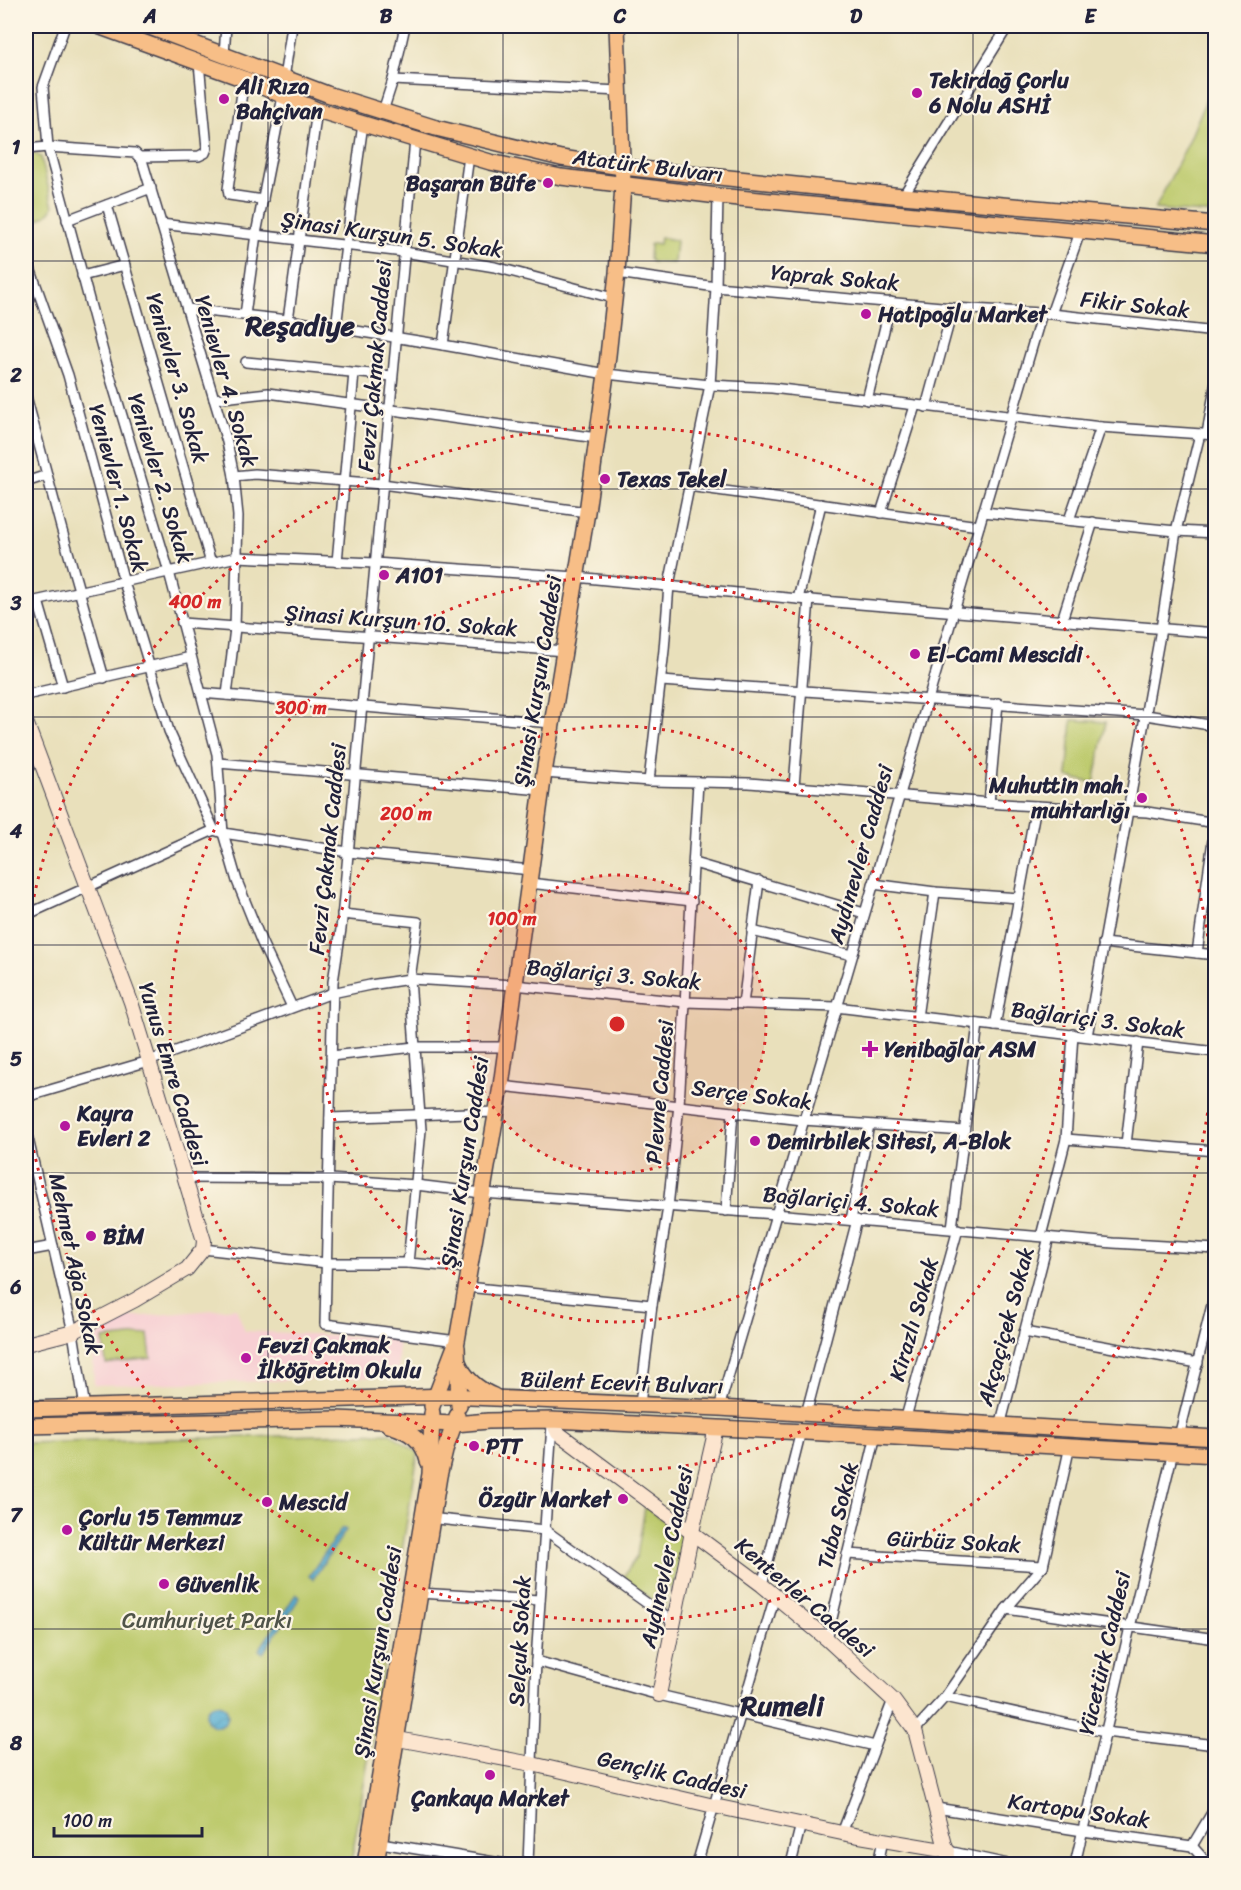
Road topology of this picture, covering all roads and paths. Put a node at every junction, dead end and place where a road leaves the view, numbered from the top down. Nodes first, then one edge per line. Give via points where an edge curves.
1 (65, 26) edge
2 (98, 26) edge
3 (147, 26) edge
4 (226, 26) edge
5 (291, 26) edge
6 (405, 26) edge
7 (617, 26) edge
8 (1008, 26) edge
9 (224, 55) junction
10 (199, 63) junction
11 (284, 78) junction
12 (244, 79) junction
13 (393, 80) junction
14 (620, 91) junction
15 (283, 96) junction
16 (317, 110) junction
17 (383, 111) junction
18 (363, 124) junction
19 (415, 140) junction
20 (48, 147) junction
21 (26, 149) edge
22 (468, 156) junction
23 (139, 157) junction
24 (622, 167) junction
25 (623, 185) junction
26 (151, 188) junction
27 (718, 196) junction
28 (903, 196) junction
29 (263, 200) junction
30 (107, 205) junction
31 (68, 220) junction
32 (161, 224) junction
33 (1215, 224) edge
34 (1080, 232) junction
35 (256, 234) junction
36 (298, 239) junction
37 (1215, 244) edge
38 (346, 245) junction
39 (404, 252) junction
40 (26, 257) edge
41 (454, 260) junction
42 (125, 265) junction
43 (617, 273) junction
44 (82, 276) junction
45 (716, 287) junction
46 (613, 298) junction
47 (891, 302) junction
48 (953, 308) junction
49 (187, 309) junction
50 (1046, 313) junction
51 (245, 315) junction
52 (288, 320) junction
53 (336, 328) junction
54 (1215, 332) edge
55 (396, 338) junction
56 (444, 345) junction
57 (246, 362) dead end
58 (354, 373) junction
59 (606, 374) junction
60 (392, 376) junction
61 (1215, 381) edge
62 (710, 385) junction
63 (26, 396) edge
64 (214, 399) junction
65 (867, 400) junction
66 (351, 405) junction
67 (915, 406) junction
68 (926, 407) junction
69 (389, 411) junction
70 (1011, 417) junction
71 (1101, 427) junction
72 (1207, 435) edge
73 (597, 438) junction
74 (47, 475) junction
75 (234, 476) junction
76 (345, 481) junction
77 (26, 482) edge
78 (382, 484) junction
79 (688, 486) junction
80 (821, 504) junction
81 (587, 512) junction
82 (983, 512) junction
83 (880, 513) junction
84 (1069, 520) junction
85 (1093, 522) junction
86 (1215, 522) edge
87 (979, 526) junction
88 (1176, 531) junction
89 (1214, 532) edge
90 (237, 557) junction
91 (337, 562) junction
92 (211, 563) junction
93 (375, 563) junction
94 (169, 572) junction
95 (576, 577) junction
96 (124, 582) junction
97 (669, 585) junction
98 (80, 591) junction
99 (798, 598) junction
100 (809, 599) junction
101 (38, 601) junction
102 (26, 603) edge
103 (954, 611) junction
104 (1062, 620) junction
105 (182, 623) junction
106 (235, 628) junction
107 (1161, 629) junction
108 (1215, 633) edge
109 (368, 636) junction
110 (565, 651) junction
111 (192, 657) junction
112 (150, 668) junction
113 (104, 678) junction
114 (660, 681) junction
115 (63, 687) junction
116 (802, 690) junction
117 (201, 693) junction
118 (26, 695) edge
119 (227, 695) junction
120 (928, 698) junction
121 (998, 703) junction
122 (361, 706) junction
123 (1146, 715) junction
124 (26, 722) edge
125 (552, 723) junction
126 (1215, 726) edge
127 (218, 763) junction
128 (544, 772) junction
129 (355, 773) junction
130 (649, 781) junction
131 (698, 782) junction
132 (794, 786) junction
133 (542, 790) junction
134 (899, 796) junction
135 (988, 802) junction
136 (1036, 806) junction
137 (1129, 812) junction
138 (1215, 822) edge
139 (218, 831) junction
140 (348, 852) junction
141 (694, 863) junction
142 (530, 876) junction
143 (759, 881) junction
144 (873, 884) junction
145 (88, 888) junction
146 (935, 892) junction
147 (1019, 898) junction
148 (692, 901) junction
149 (864, 913) junction
150 (342, 914) junction
151 (26, 915) edge
152 (752, 931) junction
153 (1102, 943) junction
154 (1197, 953) junction
155 (852, 955) junction
156 (1215, 955) edge
157 (410, 980) junction
158 (514, 985) junction
159 (332, 993) junction
160 (686, 1002) junction
161 (742, 1004) junction
162 (292, 1006) junction
163 (836, 1007) junction
164 (917, 1017) junction
165 (978, 1024) junction
166 (996, 1026) junction
167 (1073, 1034) junction
168 (1087, 1036) junction
169 (1138, 1042) junction
170 (415, 1047) junction
171 (506, 1047) junction
172 (1215, 1052) edge
173 (331, 1056) junction
174 (149, 1061) junction
175 (501, 1086) junction
176 (26, 1097) edge
177 (679, 1105) junction
178 (495, 1112) junction
179 (733, 1112) junction
180 (420, 1115) junction
181 (330, 1118) junction
182 (803, 1120) junction
183 (869, 1125) junction
184 (26, 1130) edge
185 (964, 1131) junction
186 (1066, 1140) junction
187 (1126, 1144) junction
188 (1215, 1151) edge
189 (30, 1172) edge
190 (184, 1178) junction
191 (329, 1179) junction
192 (416, 1185) junction
193 (483, 1193) junction
194 (669, 1207) junction
195 (726, 1211) junction
196 (775, 1214) junction
197 (854, 1220) junction
198 (955, 1229) junction
199 (1045, 1237) junction
200 (53, 1246) junction
201 (203, 1249) junction
202 (1215, 1249) edge
203 (26, 1251) edge
204 (327, 1263) junction
205 (408, 1263) junction
206 (470, 1268) junction
207 (466, 1287) junction
208 (1215, 1289) edge
209 (652, 1305) junction
210 (73, 1332) junction
211 (1024, 1332) junction
212 (1204, 1338) junction
213 (1215, 1339) edge
214 (457, 1341) junction
215 (26, 1344) edge
216 (454, 1359) junction
217 (1198, 1363) junction
218 (397, 1398) junction
219 (505, 1400) junction
220 (640, 1404) junction
221 (85, 1408) junction
222 (718, 1408) junction
223 (26, 1409) edge
224 (445, 1409) junction
225 (806, 1414) junction
226 (366, 1419) junction
227 (552, 1420) junction
228 (488, 1421) junction
229 (904, 1421) junction
230 (26, 1426) edge
231 (1000, 1426) junction
232 (716, 1428) junction
233 (801, 1431) junction
234 (876, 1435) junction
235 (1179, 1436) junction
236 (1215, 1438) edge
237 (1070, 1446) junction
238 (1173, 1452) junction
239 (1215, 1455) edge
240 (434, 1475) junction
241 (428, 1518) junction
242 (545, 1530) junction
243 (692, 1532) junction
244 (847, 1554) junction
245 (1043, 1566) junction
246 (762, 1585) junction
247 (415, 1593) junction
248 (775, 1596) junction
249 (540, 1600) junction
250 (1006, 1609) junction
251 (673, 1622) junction
252 (1130, 1628) junction
253 (827, 1639) junction
254 (1215, 1640) edge
255 (536, 1661) junction
256 (659, 1695) junction
257 (945, 1697) junction
258 (893, 1700) junction
259 (741, 1714) junction
260 (915, 1730) junction
261 (1106, 1732) junction
262 (392, 1738) junction
263 (1215, 1745) edge
264 (875, 1746) junction
265 (532, 1764) junction
266 (714, 1806) junction
267 (1215, 1806) edge
268 (936, 1808) junction
269 (801, 1824) junction
270 (1083, 1831) junction
271 (842, 1833) junction
272 (883, 1840) junction
273 (375, 1842) junction
274 (1192, 1846) junction
275 (949, 1858) edge
276 (365, 1864) edge
277 (376, 1864) edge
278 (506, 1864) edge
279 (528, 1864) edge
280 (697, 1864) edge
281 (791, 1864) edge
282 (878, 1864) edge
283 (1008, 1864) edge
284 (1075, 1864) edge
285 (1208, 1864) edge

1 - 20 street, Yenievler 2. Sokak via 43,87
2 - 10 main road, Atatürk Bulvarı
3 - 9 main road, Atatürk Bulvarı
4 - 9 street
5 - 11 street
6 - 13 street
7 - 14 main road, Şinasi Kurşun Caddesi
8 - 28 street
9 - 11 main road, Atatürk Bulvarı
10 - 12 main road, Atatürk Bulvarı
10 - 23 street via 205,153
11 - 17 main road, Atatürk Bulvarı
12 - 15 main road, Atatürk Bulvarı
12 - 29 street via 228,189 229,195
13 - 14 street
13 - 17 street
14 - 24 main road, Şinasi Kurşun Caddesi
15 - 16 main road, Atatürk Bulvarı
15 - 29 street
16 - 18 main road, Atatürk Bulvarı
16 - 36 street
17 - 24 main road, Atatürk Bulvarı via 561,158
18 - 19 main road, Atatürk Bulvarı
18 - 38 street
19 - 22 main road, Atatürk Bulvarı
19 - 39 street, Fevzi Çakmak Caddesi
20 - 21 street
20 - 23 street via 135,153
20 - 31 street, Yenievler 2. Sokak
22 - 25 main road, Atatürk Bulvarı via 561,177
22 - 41 street
23 - 26 street, Yenievler 4. Sokak
24 - 25 main road, Şinasi Kurşun Caddesi
24 - 28 main road, Atatürk Bulvarı
25 - 27 main road, Atatürk Bulvarı
25 - 43 main road, Şinasi Kurşun Caddesi
26 - 30 street
26 - 32 street, Yenievler 4. Sokak
27 - 34 main road, Atatürk Bulvarı
27 - 45 street
28 - 33 main road, Atatürk Bulvarı
29 - 35 street
30 - 31 street
30 - 42 street, Yenievler 3. Sokak
31 - 44 street, Yenievler 2. Sokak
32 - 35 street, Şinasi Kurşun 5. Sokak
32 - 49 street, Yenievler 4. Sokak
34 - 37 main road, Atatürk Bulvarı
34 - 50 street, Aydınevler Caddesi
35 - 36 street, Şinasi Kurşun 5. Sokak
35 - 51 street
36 - 38 street, Şinasi Kurşun 5. Sokak
36 - 52 street
38 - 39 street, Şinasi Kurşun 5. Sokak
38 - 53 street
39 - 41 street, Şinasi Kurşun 5. Sokak
39 - 55 street, Fevzi Çakmak Caddesi
40 - 96 street, Yenievler 1. Sokak via 68,375
41 - 46 street, Şinasi Kurşun 5. Sokak
41 - 56 street
42 - 44 street
42 - 92 street, Yenievler 3. Sokak
43 - 45 street, Yaprak Sokak
43 - 46 main road, Şinasi Kurşun Caddesi
44 - 94 street, Yenievler 2. Sokak
45 - 47 street, Yaprak Sokak
45 - 62 street
46 - 59 main road, Şinasi Kurşun Caddesi
47 - 48 street, Yaprak Sokak
47 - 65 street
48 - 50 street, Yaprak Sokak
48 - 68 street
49 - 51 street
49 - 64 street, Yenievler 4. Sokak
50 - 54 street, Fikir Sokak
50 - 70 street, Aydınevler Caddesi
51 - 52 street
52 - 53 street
53 - 55 street
55 - 56 street
55 - 60 street, Fevzi Çakmak Caddesi
56 - 59 street
57 - 58 street
58 - 60 street
58 - 66 street
59 - 62 street
59 - 73 main road, Şinasi Kurşun Caddesi
60 - 69 street, Fevzi Çakmak Caddesi
61 - 72 street
62 - 65 street
62 - 79 street
63 - 74 street
64 - 66 street via 268,393
64 - 75 street, Yenievler 4. Sokak
65 - 67 street
66 - 69 street
66 - 76 street
67 - 68 street
67 - 83 street
68 - 70 street
69 - 73 street
69 - 78 street, Fevzi Çakmak Caddesi
70 - 71 street
70 - 82 street, Aydınevler Caddesi
71 - 72 street
71 - 84 street
72 - 88 street
73 - 81 main road, Şinasi Kurşun Caddesi
74 - 77 street
74 - 98 street
75 - 76 street
75 - 90 street, Yenievler 4. Sokak
76 - 78 street
76 - 91 street
78 - 81 street
78 - 93 street, Fevzi Çakmak Caddesi
79 - 80 street
79 - 97 street
80 - 83 street
80 - 99 street
81 - 95 main road, Şinasi Kurşun Caddesi
82 - 84 street
82 - 87 street, Aydınevler Caddesi
83 - 87 street
84 - 85 street
85 - 88 street
85 - 104 street
86 - 89 street
87 - 103 street, Aydınevler Caddesi
88 - 89 street
88 - 107 street
90 - 91 street
90 - 92 street
90 - 106 street, Yenievler 4. Sokak
91 - 93 street
92 - 94 street
93 - 95 street
93 - 109 street, Fevzi Çakmak Caddesi
94 - 96 street
94 - 105 street, Yenievler 2. Sokak
95 - 97 street
95 - 110 main road, Şinasi Kurşun Caddesi
96 - 98 street
96 - 112 street, Yenievler 1. Sokak
97 - 99 street
97 - 114 street
98 - 101 street
98 - 113 street
99 - 100 street
100 - 103 street
100 - 116 street
101 - 102 street
101 - 115 street
103 - 104 street
103 - 120 street, Aydınevler Caddesi
104 - 107 street
105 - 106 street, Şinasi Kurşun 10. Sokak
105 - 111 street, Yenievler 2. Sokak
106 - 109 street, Şinasi Kurşun 10. Sokak
106 - 119 street, Yenievler 4. Sokak
107 - 108 street
107 - 123 street
109 - 110 street, Şinasi Kurşun 10. Sokak
109 - 122 street, Fevzi Çakmak Caddesi
110 - 125 main road, Şinasi Kurşun Caddesi
111 - 112 street
111 - 117 street, Yenievler 2. Sokak
112 - 113 street
112 - 139 street, Yenievler 1. Sokak via 169,731
113 - 115 street
114 - 116 street
114 - 130 street
115 - 118 street
116 - 120 street
116 - 132 street
117 - 119 street
117 - 127 street, Yenievler 2. Sokak
119 - 122 street
120 - 121 street
120 - 134 street, Aydınevler Caddesi
121 - 123 street
121 - 135 street
122 - 125 street
122 - 129 street, Fevzi Çakmak Caddesi
123 - 126 street
123 - 137 street
124 - 145 street, Yunus Emre Caddesi
125 - 128 main road, Şinasi Kurşun Caddesi
127 - 129 street
127 - 139 street, Yenievler 2. Sokak
128 - 130 street
128 - 133 main road, Şinasi Kurşun Caddesi
129 - 133 street
129 - 140 street, Fevzi Çakmak Caddesi
130 - 131 street
131 - 132 street
131 - 141 street, Plevne Caddesi
132 - 134 street
133 - 142 main road, Şinasi Kurşun Caddesi
134 - 135 street
134 - 144 street, Aydınevler Caddesi
135 - 136 street
136 - 137 street
136 - 147 street
137 - 138 street
137 - 153 street
138 - 154 street
139 - 140 street
139 - 145 street
139 - 162 street, Yenievler 2. Sokak via 262,944
140 - 142 street
140 - 150 street, Fevzi Çakmak Caddesi
141 - 143 street
141 - 148 street, Plevne Caddesi
142 - 148 street
142 - 158 main road, Şinasi Kurşun Caddesi
143 - 149 street
143 - 152 street
144 - 146 street
144 - 149 street, Aydınevler Caddesi
145 - 151 street
145 - 174 street, Yunus Emre Caddesi
146 - 147 street
146 - 164 street
147 - 166 street
148 - 160 street, Plevne Caddesi
149 - 155 street, Aydınevler Caddesi
150 - 157 street via 418,922
150 - 159 street, Fevzi Çakmak Caddesi
152 - 155 street
152 - 161 street
153 - 154 street
153 - 168 street
154 - 156 street
155 - 163 street, Aydınevler Caddesi
157 - 158 street, Bağlariçi 3. Sokak
157 - 159 street, Bağlariçi 3. Sokak
157 - 170 street
158 - 160 street, Bağlariçi 3. Sokak
158 - 171 main road, Şinasi Kurşun Caddesi
159 - 162 street, Bağlariçi 3. Sokak
159 - 173 street, Fevzi Çakmak Caddesi
160 - 161 street, Bağlariçi 3. Sokak
160 - 177 street, Plevne Caddesi
161 - 163 street, Bağlariçi 3. Sokak
162 - 174 street, Bağlariçi 3. Sokak
163 - 164 street, Bağlariçi 3. Sokak
163 - 182 street, Aydınevler Caddesi
164 - 165 street, Bağlariçi 3. Sokak
165 - 166 street, Bağlariçi 3. Sokak
165 - 185 street, Kirazlı Sokak
166 - 167 street, Bağlariçi 3. Sokak
167 - 168 street, Bağlariçi 3. Sokak
167 - 186 street, Akçaçiçek Sokak
168 - 169 street, Bağlariçi 3. Sokak
169 - 172 street, Bağlariçi 3. Sokak
169 - 187 street
170 - 171 street
170 - 173 street
170 - 180 street
171 - 175 main road, Şinasi Kurşun Caddesi
173 - 181 street, Fevzi Çakmak Caddesi
174 - 176 street, Bağlariçi 3. Sokak
174 - 190 street, Yunus Emre Caddesi
175 - 177 street, Serçe Sokak
175 - 178 main road, Şinasi Kurşun Caddesi
177 - 179 street, Serçe Sokak
177 - 194 street, Plevne Caddesi
178 - 180 street
178 - 193 main road, Şinasi Kurşun Caddesi
179 - 182 street, Serçe Sokak
179 - 195 street
180 - 181 street
180 - 192 street
181 - 191 street, Fevzi Çakmak Caddesi
182 - 183 street, Serçe Sokak
182 - 196 street, Aydınevler Caddesi
183 - 185 street, Serçe Sokak
183 - 197 street
184 - 189 street, Mehmet Ağa Sokak
185 - 198 street, Kirazlı Sokak
186 - 187 street
186 - 199 street, Akçaçiçek Sokak
187 - 188 street
189 - 200 street, Mehmet Ağa Sokak
190 - 191 street, Bağlariçi 4. Sokak
190 - 201 street, Yunus Emre Caddesi via 204,1241
191 - 192 street, Bağlariçi 4. Sokak
191 - 204 street, Fevzi Çakmak Caddesi
192 - 193 street, Bağlariçi 4. Sokak
192 - 205 street
193 - 194 street, Bağlariçi 4. Sokak
193 - 206 main road, Şinasi Kurşun Caddesi
194 - 195 street, Bağlariçi 4. Sokak
194 - 209 street, Plevne Caddesi
195 - 196 street, Bağlariçi 4. Sokak
196 - 197 street, Bağlariçi 4. Sokak
196 - 222 street, Aydınevler Caddesi
197 - 198 street, Bağlariçi 4. Sokak
197 - 225 street
198 - 199 street, Bağlariçi 4. Sokak
198 - 229 street, Kirazlı Sokak
199 - 202 street, Bağlariçi 4. Sokak
199 - 211 street, Akçaçiçek Sokak
200 - 203 street
200 - 210 street, Mehmet Ağa Sokak
201 - 204 street
201 - 210 street via 187,1269
204 - 205 street
204 - 214 street, Fevzi Çakmak Caddesi via 325,1324
205 - 206 street
206 - 207 main road, Şinasi Kurşun Caddesi
207 - 209 street
207 - 214 main road, Şinasi Kurşun Caddesi
208 - 212 street
209 - 220 street, Plevne Caddesi
210 - 215 street
210 - 221 street, Mehmet Ağa Sokak
211 - 217 street
211 - 231 street, Akçaçiçek Sokak
212 - 213 street
212 - 217 street
214 - 216 main road, Şinasi Kurşun Caddesi
216 - 218 main road via 425,1387
216 - 219 main road via 476,1386
216 - 224 main road, Şinasi Kurşun Caddesi
216 - 224 main road, Şinasi Kurşun Caddesi
217 - 235 street
218 - 221 main road, Bülent Ecevit Bulvarı
218 - 224 main road, Bülent Ecevit Bulvarı
219 - 220 main road, Bülent Ecevit Bulvarı
219 - 224 main road, Bülent Ecevit Bulvarı
220 - 222 main road, Bülent Ecevit Bulvarı
221 - 223 main road, Bülent Ecevit Bulvarı
222 - 225 main road, Bülent Ecevit Bulvarı
224 - 226 main road, Bülent Ecevit Bulvarı
224 - 228 main road, Bülent Ecevit Bulvarı
224 - 240 main road, Şinasi Kurşun Caddesi
224 - 240 main road, Şinasi Kurşun Caddesi via 446,1447
225 - 229 main road, Bülent Ecevit Bulvarı
226 - 230 main road, Bülent Ecevit Bulvarı
226 - 240 main road via 403,1429 416,1438
227 - 228 main road, Bülent Ecevit Bulvarı
227 - 232 main road, Bülent Ecevit Bulvarı
227 - 242 street, Selçuk Sokak
227 - 243 street, Kenterler Caddesi via 558,1433
228 - 240 main road via 470,1426 456,1437
229 - 231 main road, Bülent Ecevit Bulvarı
231 - 235 main road, Bülent Ecevit Bulvarı
232 - 233 main road, Bülent Ecevit Bulvarı
232 - 243 street, Aydınevler Caddesi
233 - 234 main road, Bülent Ecevit Bulvarı
233 - 246 street
234 - 237 main road, Bülent Ecevit Bulvarı
234 - 244 street, Tuba Sokak
235 - 236 main road, Bülent Ecevit Bulvarı
237 - 238 main road, Bülent Ecevit Bulvarı
237 - 245 street, Gürbüz Sokak
238 - 239 main road, Bülent Ecevit Bulvarı
238 - 252 street, Yücetürk Caddesi
240 - 241 main road, Şinasi Kurşun Caddesi
241 - 242 street
241 - 247 main road, Şinasi Kurşun Caddesi
242 - 249 street, Selçuk Sokak
242 - 251 street
243 - 246 street, Kenterler Caddesi
243 - 251 street, Aydınevler Caddesi
244 - 245 street, Gürbüz Sokak
244 - 253 street, Tuba Sokak
245 - 250 street
246 - 248 street, Kenterler Caddesi
247 - 249 street
247 - 262 main road, Şinasi Kurşun Caddesi
248 - 253 street, Kenterler Caddesi
248 - 259 street
249 - 255 street, Selçuk Sokak
250 - 252 street
250 - 257 street
251 - 256 street, Aydınevler Caddesi
252 - 254 street
252 - 261 street, Yücetürk Caddesi
253 - 258 street, Kenterler Caddesi
255 - 256 street
255 - 265 street, Selçuk Sokak
256 - 259 street
257 - 260 street
257 - 261 street
258 - 260 street, Kenterler Caddesi
258 - 264 street
259 - 264 street
259 - 266 street
260 - 268 street, Kenterler Caddesi
261 - 263 street
261 - 270 street, Yücetürk Caddesi
262 - 265 street, Gençlik Caddesi
262 - 273 main road, Şinasi Kurşun Caddesi
264 - 271 street
265 - 266 street, Gençlik Caddesi
265 - 279 street, Selçuk Sokak
266 - 269 street, Gençlik Caddesi
266 - 280 street
267 - 274 street
268 - 270 street, Kartopu Sokak
268 - 275 street, Kenterler Caddesi
269 - 271 street, Gençlik Caddesi
269 - 281 street
270 - 274 street, Kartopu Sokak
270 - 284 street, Yücetürk Caddesi
271 - 272 street, Gençlik Caddesi
272 - 275 street, Gençlik Caddesi
272 - 282 street
273 - 276 main road, Şinasi Kurşun Caddesi
273 - 277 main road, Şinasi Kurşun Caddesi
273 - 278 street
274 - 285 street
275 - 283 street

